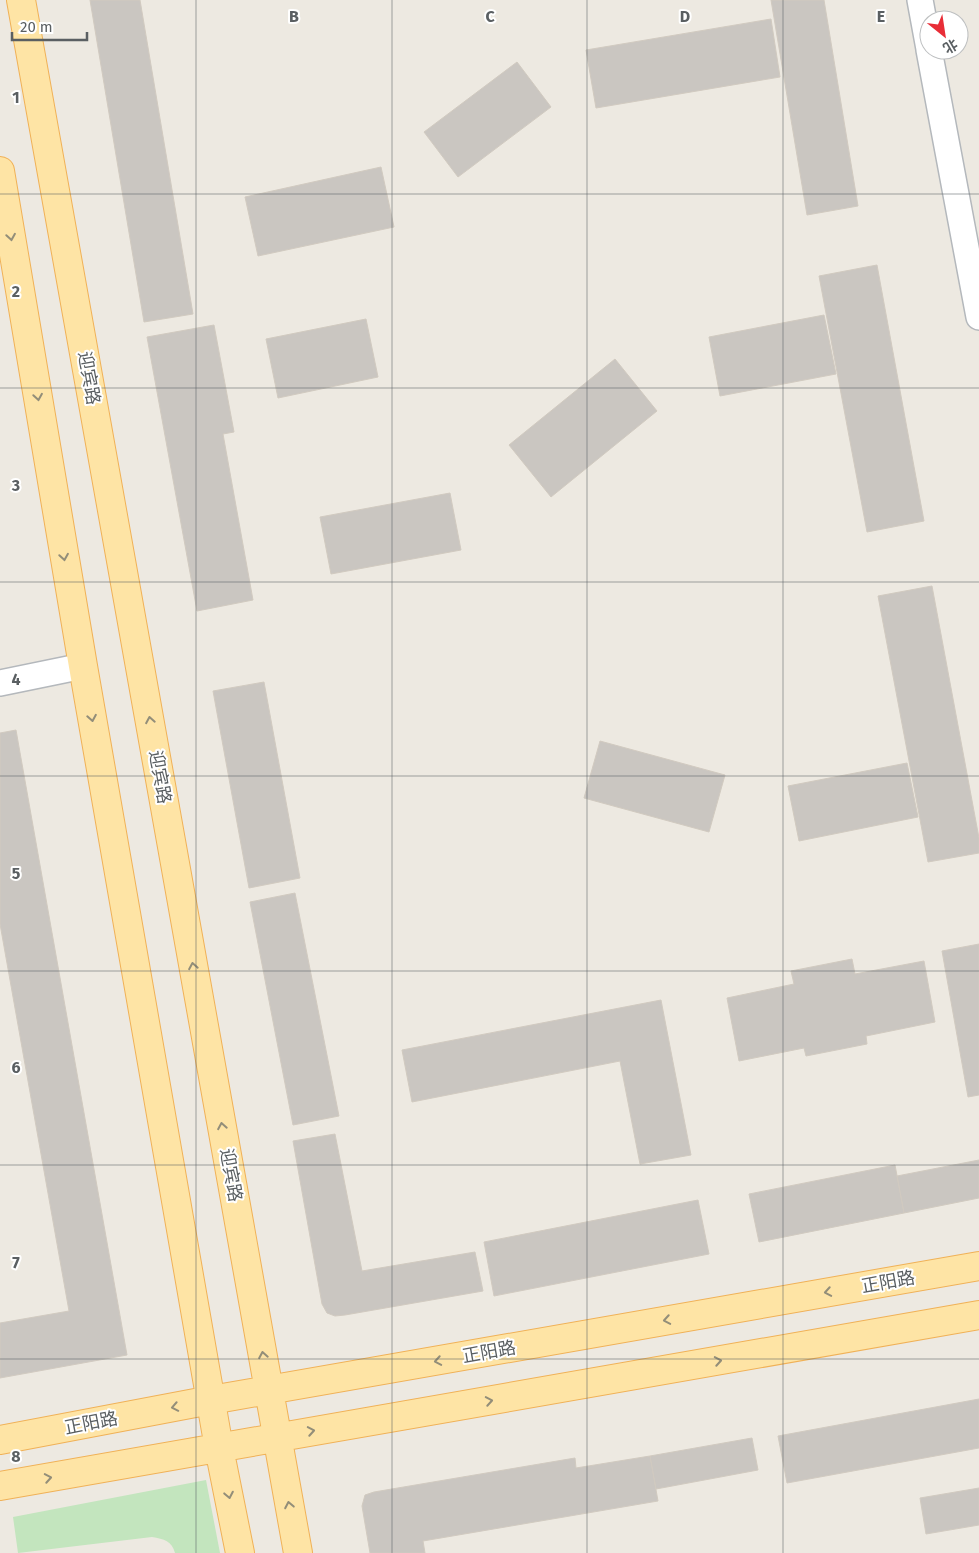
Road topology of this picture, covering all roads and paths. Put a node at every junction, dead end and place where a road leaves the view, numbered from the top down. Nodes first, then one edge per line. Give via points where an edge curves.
1 (22, 0) edge
2 (931, 60) edge
3 (0, 172) edge
4 (979, 317) edge
5 (83, 666) junction
6 (0, 683) edge
7 (979, 1266) edge
8 (979, 1315) edge
9 (269, 1390) junction
10 (211, 1400) junction
11 (277, 1438) junction
12 (0, 1440) edge
13 (219, 1448) junction
14 (0, 1486) edge
15 (240, 1553) edge
16 (298, 1553) edge

9 -> 1 main road, 迎宾路
2 - 4 street
3 -> 5 main road
5 - 6 street
5 -> 10 main road
7 -> 9 main road, 正阳路
11 -> 8 main road
9 - 10 main road, 正阳路
9 - 11 main road, 迎宾路
10 -> 12 main road, 正阳路
10 - 13 main road
11 - 13 main road
16 -> 11 main road, 迎宾路
14 -> 13 main road
13 -> 15 main road

